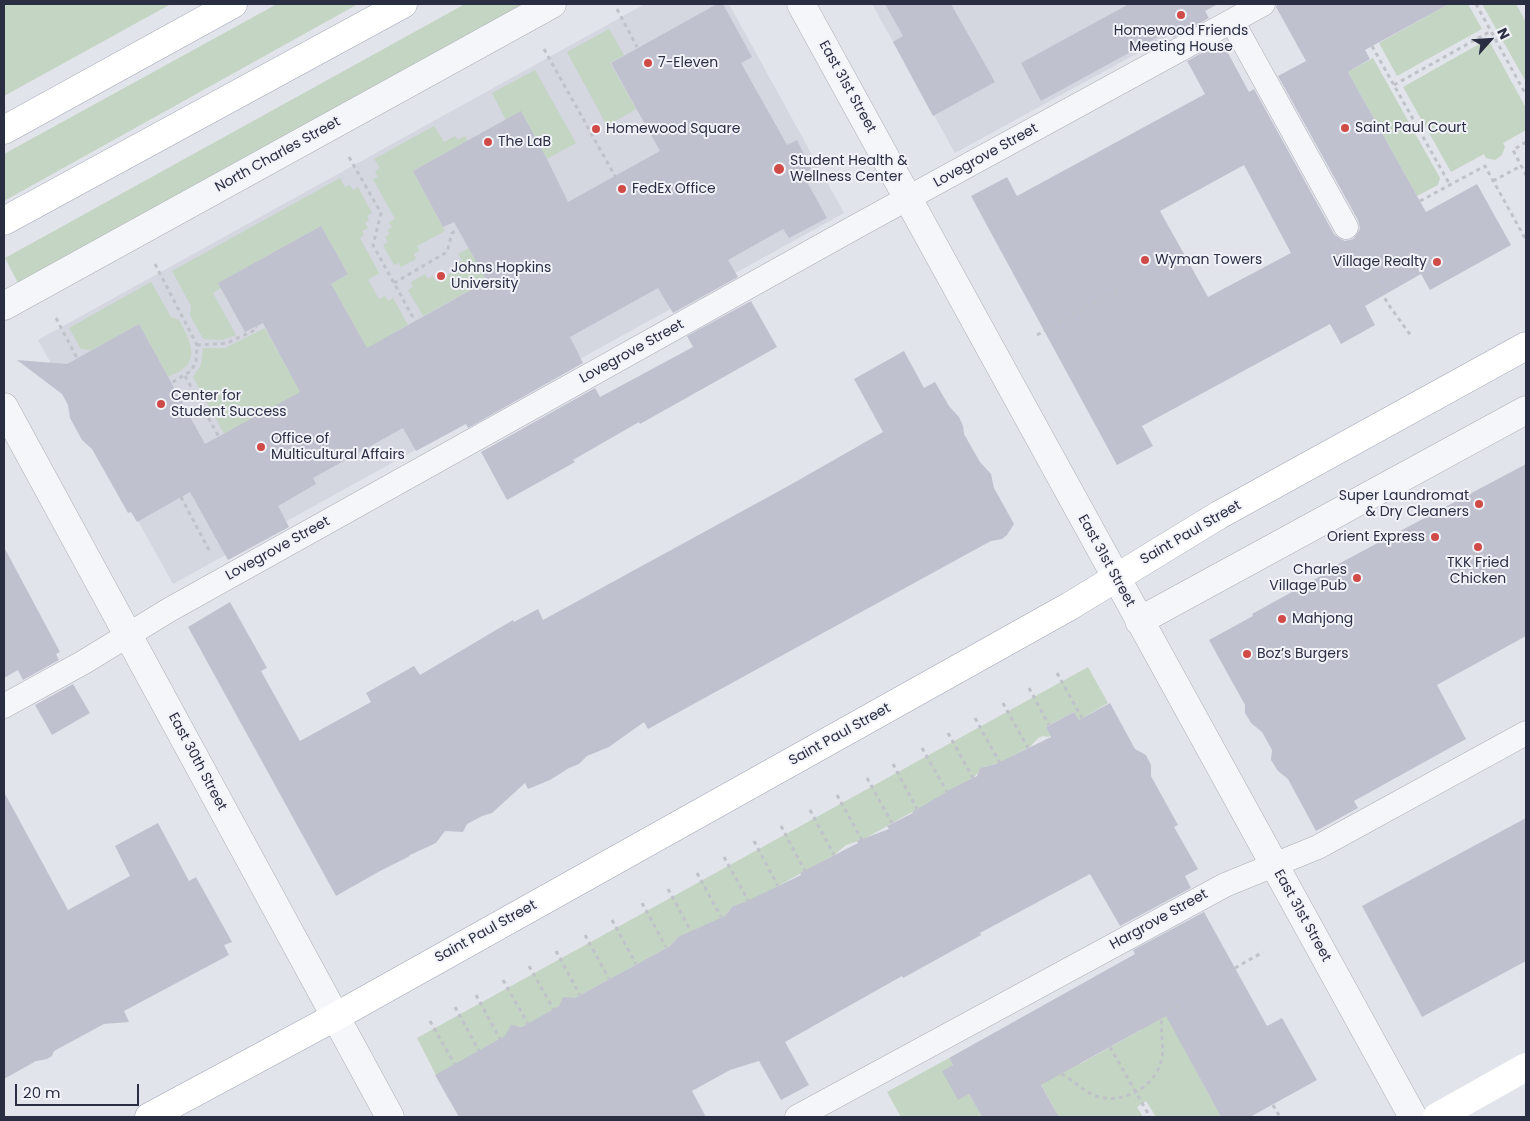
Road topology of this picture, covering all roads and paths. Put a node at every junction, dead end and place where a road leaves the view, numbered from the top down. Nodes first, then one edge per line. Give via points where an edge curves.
1 (233, 4) edge
2 (403, 4) edge
3 (552, 4) edge
4 (800, 4) edge
5 (1262, 4) edge
6 (1476, 4) edge
7 (617, 9) dead end
8 (1232, 20) junction
9 (1491, 31) junction
10 (1372, 46) dead end
11 (638, 48) dead end
12 (544, 50) dead end
13 (1394, 85) junction
14 (1526, 95) edge
15 (4, 130) edge
16 (1526, 142) edge
17 (349, 157) dead end
18 (1521, 166) junction
19 (1526, 175) edge
20 (615, 176) dead end
21 (1494, 181) junction
22 (1450, 185) junction
23 (908, 199) junction
24 (1420, 202) dead end
25 (4, 221) edge
26 (1346, 227) joint
27 (458, 230) dead end
28 (1526, 240) edge
29 (155, 264) dead end
30 (394, 282) junction
31 (1118, 290) dead end
32 (4, 306) edge
33 (56, 318) dead end
34 (415, 321) dead end
35 (256, 326) dead end
36 (1037, 334) dead end
37 (1412, 337) dead end
38 (197, 345) junction
39 (1526, 346) edge
40 (77, 358) dead end
41 (185, 376) junction
42 (171, 383) dead end
43 (4, 407) edge
44 (1526, 410) edge
45 (219, 437) dead end
46 (181, 497) dead end
47 (196, 524) dead end
48 (1116, 578) junction
49 (1139, 621) junction
50 (129, 635) junction
51 (1058, 673) dead end
52 (1029, 688) dead end
53 (1002, 703) dead end
54 (4, 706) edge
55 (975, 718) dead end
56 (1082, 718) dead end
57 (1049, 725) dead end
58 (948, 733) dead end
59 (1526, 733) edge
60 (922, 748) dead end
61 (1028, 748) dead end
62 (1000, 763) dead end
63 (893, 764) dead end
64 (867, 778) dead end
65 (973, 778) dead end
66 (947, 792) dead end
67 (837, 795) dead end
68 (917, 809) dead end
69 (810, 810) dead end
70 (892, 823) dead end
71 (781, 826) dead end
72 (862, 840) dead end
73 (754, 841) dead end
74 (834, 855) dead end
75 (724, 857) dead end
76 (1274, 865) junction
77 (805, 871) dead end
78 (697, 873) dead end
79 (778, 886) dead end
80 (668, 889) dead end
81 (749, 902) dead end
82 (642, 903) dead end
83 (721, 917) dead end
84 (612, 920) dead end
85 (692, 933) dead end
86 (585, 935) dead end
87 (666, 948) dead end
88 (556, 951) dead end
89 (1263, 952) dead end
90 (636, 964) dead end
91 (529, 966) dead end
92 (1235, 968) dead end
93 (609, 979) dead end
94 (503, 980) dead end
95 (476, 995) dead end
96 (580, 995) dead end
97 (1180, 1005) dead end
98 (455, 1007) dead end
99 (554, 1010) dead end
100 (335, 1017) junction
101 (430, 1020) dead end
102 (528, 1024) dead end
103 (500, 1039) dead end
104 (1110, 1047) dead end
105 (479, 1051) dead end
106 (455, 1064) dead end
107 (1526, 1068) edge
108 (1040, 1083) dead end
109 (1135, 1092) junction
110 (1273, 1105) dead end
111 (149, 1117) edge
112 (390, 1117) edge
113 (797, 1117) edge
114 (1150, 1117) edge
115 (1280, 1117) edge
116 (1413, 1117) edge
117 (1437, 1117) edge

1 - 15 main road
2 - 25 main road
3 - 32 street, North Charles Street
4 - 23 street, East 31st Street
5 - 8 lane, Lovegrove Street
6 - 9 path
7 - 11 path
8 - 23 lane, Lovegrove Street
8 - 26 lane
9 - 13 path
9 - 14 path
10 - 13 path
12 - 20 path
13 - 22 path
16 - 18 path via 1513,150
17 - 30 path via 381,214 373,245
18 - 19 path
18 - 21 path
21 - 22 path via 1485,166
21 - 28 path
22 - 24 path
23 - 48 street, East 31st Street
23 - 50 lane, Lovegrove Street
26 - 37 path via 1388,304
27 - 30 path via 452,233 447,252
29 - 38 path
30 - 34 path
31 - 36 path
33 - 40 path
35 - 38 path via 253,331 227,344
38 - 41 path via 196,362
39 - 48 main road, Saint Paul Street via 1219,516
41 - 42 path
41 - 45 path
43 - 50 street, East 30th Street
44 - 49 street
46 - 47 path
48 - 49 street, East 31st Street
48 - 100 main road, Saint Paul Street
49 - 76 street, East 31st Street
50 - 54 lane, Lovegrove Street
50 - 100 street, East 30th Street
51 - 56 path
52 - 57 path
53 - 61 path
55 - 62 path
58 - 65 path
59 - 76 lane, Hargrove Street via 1318,848
60 - 66 path
63 - 68 path
64 - 70 path
67 - 72 path
69 - 74 path
71 - 77 path
73 - 79 path
75 - 81 path
76 - 113 lane, Hargrove Street via 1225,884
76 - 116 street, East 31st Street
78 - 83 path
80 - 85 path
82 - 87 path
84 - 90 path
86 - 93 path
88 - 96 path
89 - 92 path
91 - 99 path
94 - 102 path
95 - 103 path
97 - 109 path via 1162,1018 1162,1057 1157,1071
98 - 105 path
100 - 111 main road, Saint Paul Street
100 - 112 street, East 30th Street
101 - 106 path
104 - 109 path
107 - 117 main road
108 - 109 path via 1052,1075 1061,1074 1094,1095 1108,1099 1124,1098
109 - 114 path
110 - 115 path

